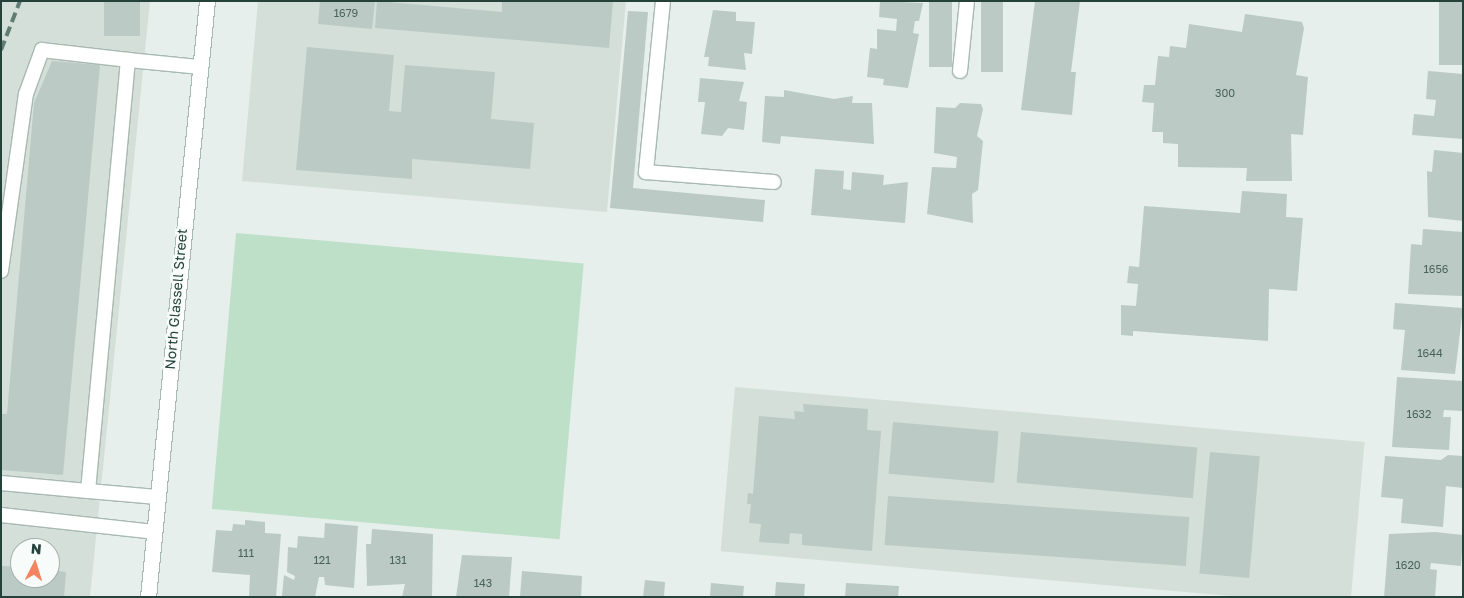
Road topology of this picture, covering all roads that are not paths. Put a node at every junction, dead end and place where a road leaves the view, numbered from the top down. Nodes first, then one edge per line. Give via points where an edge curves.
1 (207, 1) edge
2 (663, 1) edge
3 (967, 1) edge
4 (128, 60) junction
5 (199, 67) junction
6 (960, 71) dead end
7 (774, 182) dead end
8 (1, 272) edge
9 (1, 483) edge
10 (88, 491) junction
11 (158, 497) junction
12 (1, 515) edge
13 (154, 532) junction
14 (148, 597) edge

1 - 5 main road, North Glassell Street
2 - 7 lane via 646,172
3 - 6 lane
4 - 5 lane
4 - 8 lane via 42,50 26,94
4 - 10 lane
5 - 11 main road, North Glassell Street
9 - 10 lane
10 - 11 lane
11 - 13 main road, North Glassell Street
12 - 13 lane
13 - 14 main road, North Glassell Street

